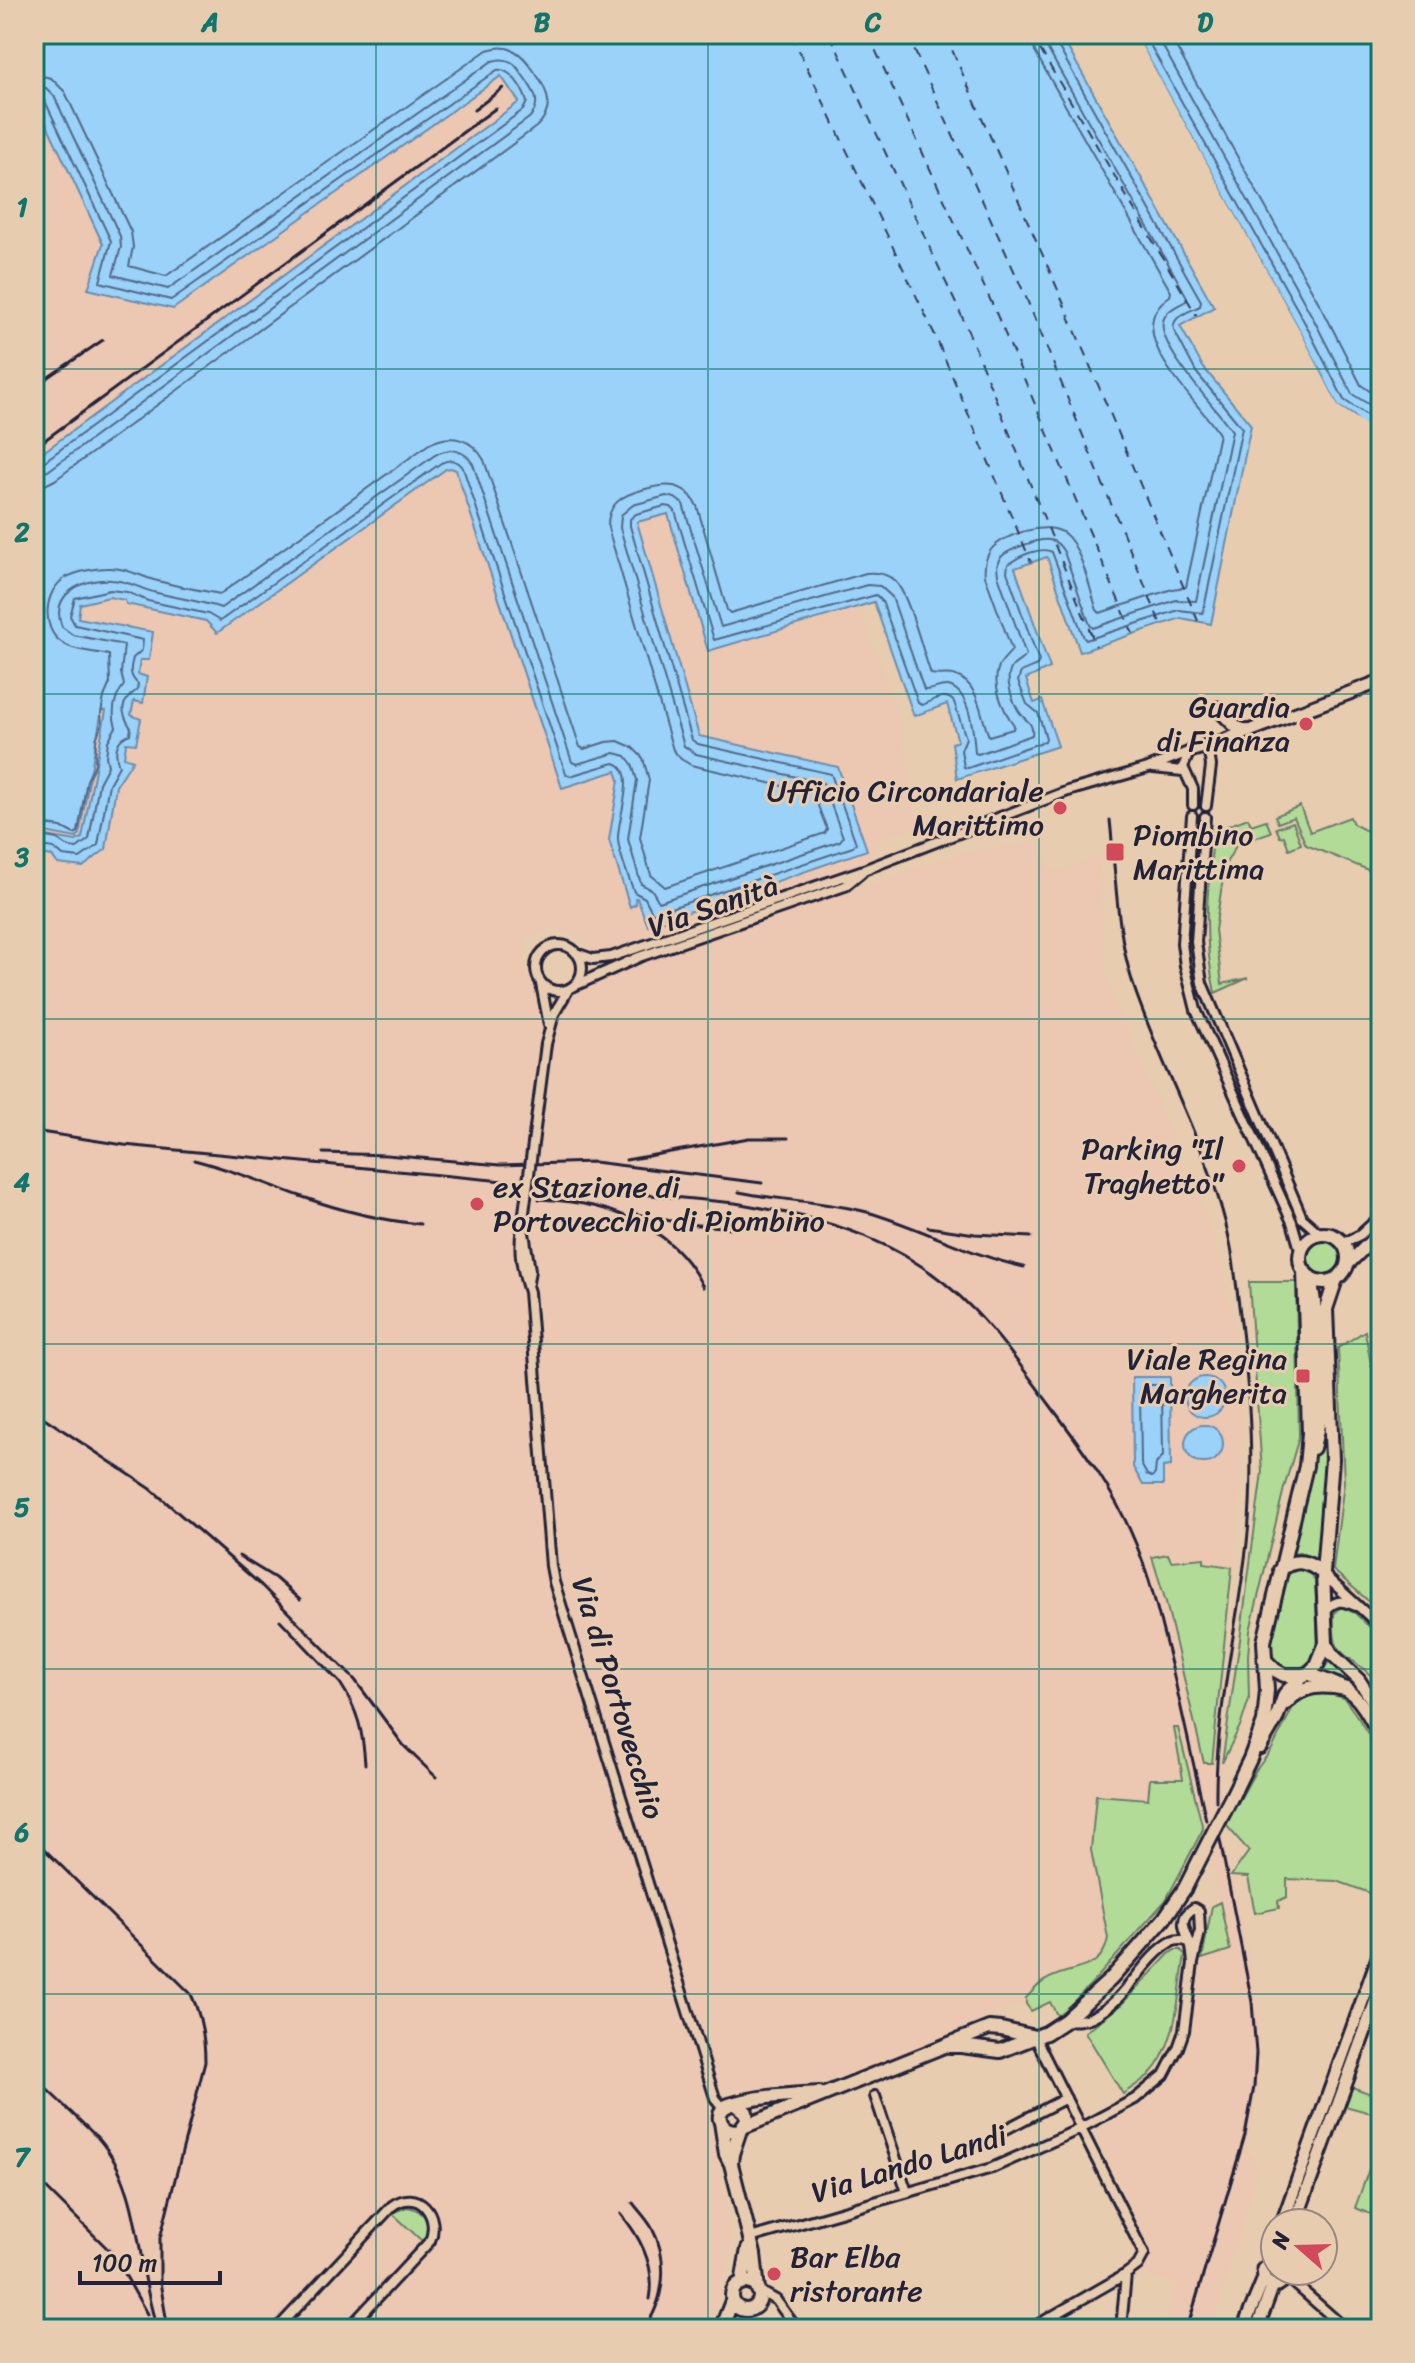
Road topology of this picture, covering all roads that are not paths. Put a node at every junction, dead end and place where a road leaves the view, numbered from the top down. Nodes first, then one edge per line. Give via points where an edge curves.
1 (1381, 681) edge
2 (1217, 708) dead end
3 (1248, 731) junction
4 (1208, 746) junction
5 (1193, 750) junction
6 (1148, 768) junction
7 (1183, 771) junction
8 (1208, 777) junction
9 (1190, 781) junction
10 (1193, 805) dead end
11 (1206, 806) dead end
12 (1192, 816) dead end
13 (1205, 817) dead end
14 (866, 869) junction
15 (576, 953) junction
16 (541, 983) junction
17 (571, 988) junction
18 (549, 1028) junction
19 (1381, 1216) edge
20 (1381, 1231) edge
21 (1320, 1234) junction
22 (1344, 1243) junction
23 (1301, 1253) junction
24 (1347, 1265) junction
25 (1307, 1274) junction
26 (1336, 1279) junction
27 (1280, 1570) junction
28 (1323, 1573) junction
29 (1357, 1607) junction
30 (1325, 1611) junction
31 (1381, 1627) edge
32 (1326, 1643) junction
33 (1264, 1659) junction
34 (1305, 1675) junction
35 (1347, 1689) junction
36 (1381, 1714) edge
37 (1276, 1719) junction
38 (1381, 1737) edge
39 (1250, 1759) junction
40 (1189, 1942) junction
41 (1381, 1949) edge
42 (1193, 1963) junction
43 (1377, 1983) edge
44 (1066, 2020) junction
45 (983, 2031) junction
46 (1035, 2037) junction
47 (946, 2046) junction
48 (984, 2050) junction
49 (829, 2092) junction
50 (875, 2096) dead end
51 (1066, 2098) junction
52 (727, 2112) junction
53 (1080, 2127) junction
54 (742, 2129) junction
55 (1004, 2130) dead end
56 (731, 2164) junction
57 (907, 2192) junction
58 (1288, 2207) edge
59 (1300, 2207) edge
60 (750, 2238) junction
61 (1126, 2274) junction
62 (742, 2283) junction
63 (1266, 2287) edge
64 (1268, 2287) edge
65 (1300, 2287) edge
66 (758, 2290) junction
67 (732, 2301) junction
68 (746, 2310) junction
69 (277, 2329) edge
70 (348, 2329) edge
71 (721, 2329) edge
72 (728, 2329) edge
73 (797, 2329) edge
74 (1030, 2329) edge
75 (1121, 2329) edge
76 (1243, 2329) edge
77 (1257, 2329) edge
78 (1346, 2329) edge

1 - 3 street
2 - 3 street
3 - 4 street
4 - 5 street
4 - 8 street
5 - 6 street, Via Sanità
5 - 7 street
6 - 7 street
6 - 14 street, Via Sanità via 1068,791
7 - 9 street
8 - 9 street
8 - 11 street
9 - 10 street
12 - 23 street via 1182,943 1191,990
13 - 21 street via 1196,942 1202,983 1302,1218
14 - 15 street, Via Sanità via 611,957 593,959
14 - 17 street, Via Sanità via 845,886 620,965
15 - 16 street, Via Sanità via 560,945 544,950 536,966
15 - 17 street via 582,970
16 - 17 street via 557,991
16 - 18 street, Via di Portovecchio
17 - 18 street, Via di Portovecchio
18 - 52 street, Via di Portovecchio, bridge via 522,1228 530,1270 551,1566 715,2098
19 - 22 street
20 - 24 street
21 - 22 main road
21 - 23 main road
22 - 24 main road
23 - 25 main road
24 - 26 main road
25 - 26 main road via 1323,1282
25 - 27 main road via 1306,1466
26 - 28 main road via 1326,1309 1332,1459
27 - 28 main road via 1304,1562
27 - 33 main road
28 - 29 street
28 - 30 main road
29 - 30 street via 1338,1601
29 - 31 street
30 - 32 main road
32 - 34 main road via 1321,1659
32 - 36 street
33 - 34 main road via 1284,1675
33 - 39 main road via 1265,1712
34 - 35 street
34 - 37 main road via 1285,1694
35 - 37 main road via 1303,1689
35 - 38 street via 1357,1696
37 - 39 main road
39 - 44 main road, bridge via 1164,1919
40 - 42 street
40 - 42 street, Via Lando Landi via 1183,1920 1197,1908 1200,1932
40 - 44 street via 1168,1944 1104,2010 1082,2021
41 - 43 street
42 - 53 street, Via Lando Landi via 1184,2031 1164,2075 1135,2099
43 - 58 street
43 - 59 street
44 - 46 main road
45 - 46 main road via 1001,2029
45 - 47 main road
45 - 48 main road
46 - 48 main road via 1000,2051
46 - 51 street
47 - 48 main road
47 - 49 main road
49 - 52 main road via 779,2096
49 - 54 main road
50 - 57 street
51 - 53 street
51 - 55 street
52 - 54 main road via 729,2131
52 - 54 main road, Via di Portovecchio via 746,2112
52 - 56 main road via 726,2154
53 - 57 street, Via Lando Landi via 992,2168
53 - 61 street via 1144,2254
54 - 56 main road
56 - 60 main road
57 - 60 street, Via Lando Landi
60 - 62 main road
60 - 66 main road
61 - 74 street
61 - 75 street
62 - 66 main road via 752,2283
62 - 67 main road via 735,2287
63 - 76 street
64 - 77 street
65 - 78 street
66 - 68 main road via 758,2303
66 - 73 street via 776,2300
67 - 68 main road
67 - 71 main road
68 - 72 main road
69 - 70 street via 392,2206 416,2201 433,2221 430,2241

